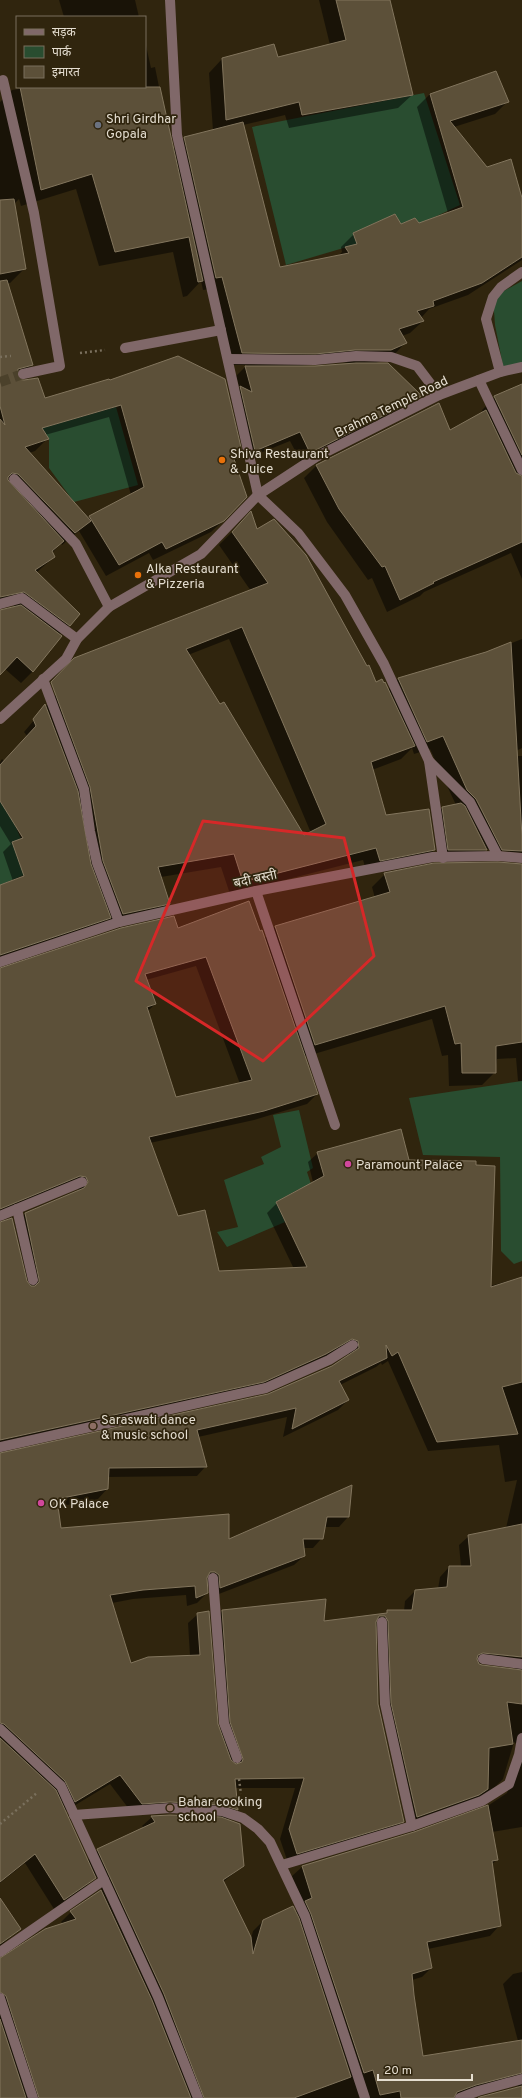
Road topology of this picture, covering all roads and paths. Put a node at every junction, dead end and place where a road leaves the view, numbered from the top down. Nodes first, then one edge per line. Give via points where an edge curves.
1 (170, 0) edge
2 (2, 80) dead end
3 (522, 272) edge
4 (221, 330) junction
5 (125, 348) dead end
6 (228, 359) junction
7 (522, 368) edge
8 (500, 372) junction
9 (23, 374) tunnel mouth
10 (479, 380) junction
11 (439, 395) junction
12 (522, 470) edge
13 (14, 479) dead end
14 (258, 495) junction
15 (0, 604) edge
16 (109, 607) junction
17 (77, 639) junction
18 (43, 679) junction
19 (0, 719) edge
20 (429, 761) junction
21 (498, 856) junction
22 (443, 858) junction
23 (522, 858) edge
24 (256, 891) junction
25 (120, 922) junction
26 (0, 962) edge
27 (335, 1125) dead end
28 (82, 1182) dead end
29 (17, 1209) junction
30 (0, 1216) edge
31 (33, 1280) dead end
32 (353, 1345) dead end
33 (0, 1447) edge
34 (214, 1578) dead end
35 (382, 1622) dead end
36 (483, 1659) dead end
37 (522, 1664) edge
38 (0, 1729) edge
39 (522, 1738) edge
40 (237, 1758) joint
41 (53, 1779) junction
42 (74, 1815) junction
43 (243, 1818) junction
44 (0, 1824) edge
45 (412, 1826) junction
46 (282, 1865) junction
47 (104, 1880) junction
48 (0, 1952) edge
49 (0, 1998) edge
50 (522, 2080) edge
51 (33, 2098) edge
52 (198, 2098) edge
53 (365, 2098) edge
54 (460, 2098) edge

1 - 4 street via 177,135
2 - 9 street via 34,213 60,366
3 - 8 street via 500,287 486,319
4 - 5 street
4 - 6 street
6 - 11 street via 315,360 356,356 391,357 417,366
6 - 14 street
7 - 8 street, Brahma Temple Road
8 - 10 street, Brahma Temple Road
10 - 11 street, Brahma Temple Road
10 - 12 street
11 - 14 street, Brahma Temple Road via 316,458
13 - 16 street via 76,544
14 - 16 street, Brahma Temple Road via 201,554
14 - 20 street via 298,533 345,595 384,664
15 - 17 street via 22,598
16 - 17 street, Brahma Temple Road
17 - 18 street, Brahma Temple Road via 66,659
18 - 19 street, Brahma Temple Road
18 - 25 street via 84,789 97,863
20 - 21 street via 470,802
20 - 22 street
21 - 22 street, बदी बस्ती
21 - 23 street, बदी बस्ती
22 - 24 street, बदी बस्ती via 433,857 392,864
24 - 25 street, बदी बस्ती
24 - 27 street
25 - 26 street, बदी बस्ती
28 - 29 street
29 - 30 street
29 - 31 street
32 - 33 street via 329,1360 266,1388
34 - 40 street via 224,1723
35 - 45 street via 385,1704
36 - 37 street
38 - 41 street
39 - 45 street via 519,1756 509,1784 482,1801
40 - 43 path
41 - 42 street via 61,1786
41 - 44 path
42 - 43 street via 170,1808 222,1811
42 - 47 street
43 - 46 street via 270,1842
45 - 46 street
46 - 53 street via 305,1916
47 - 48 street
47 - 52 street via 158,1997
49 - 51 street
50 - 54 street

